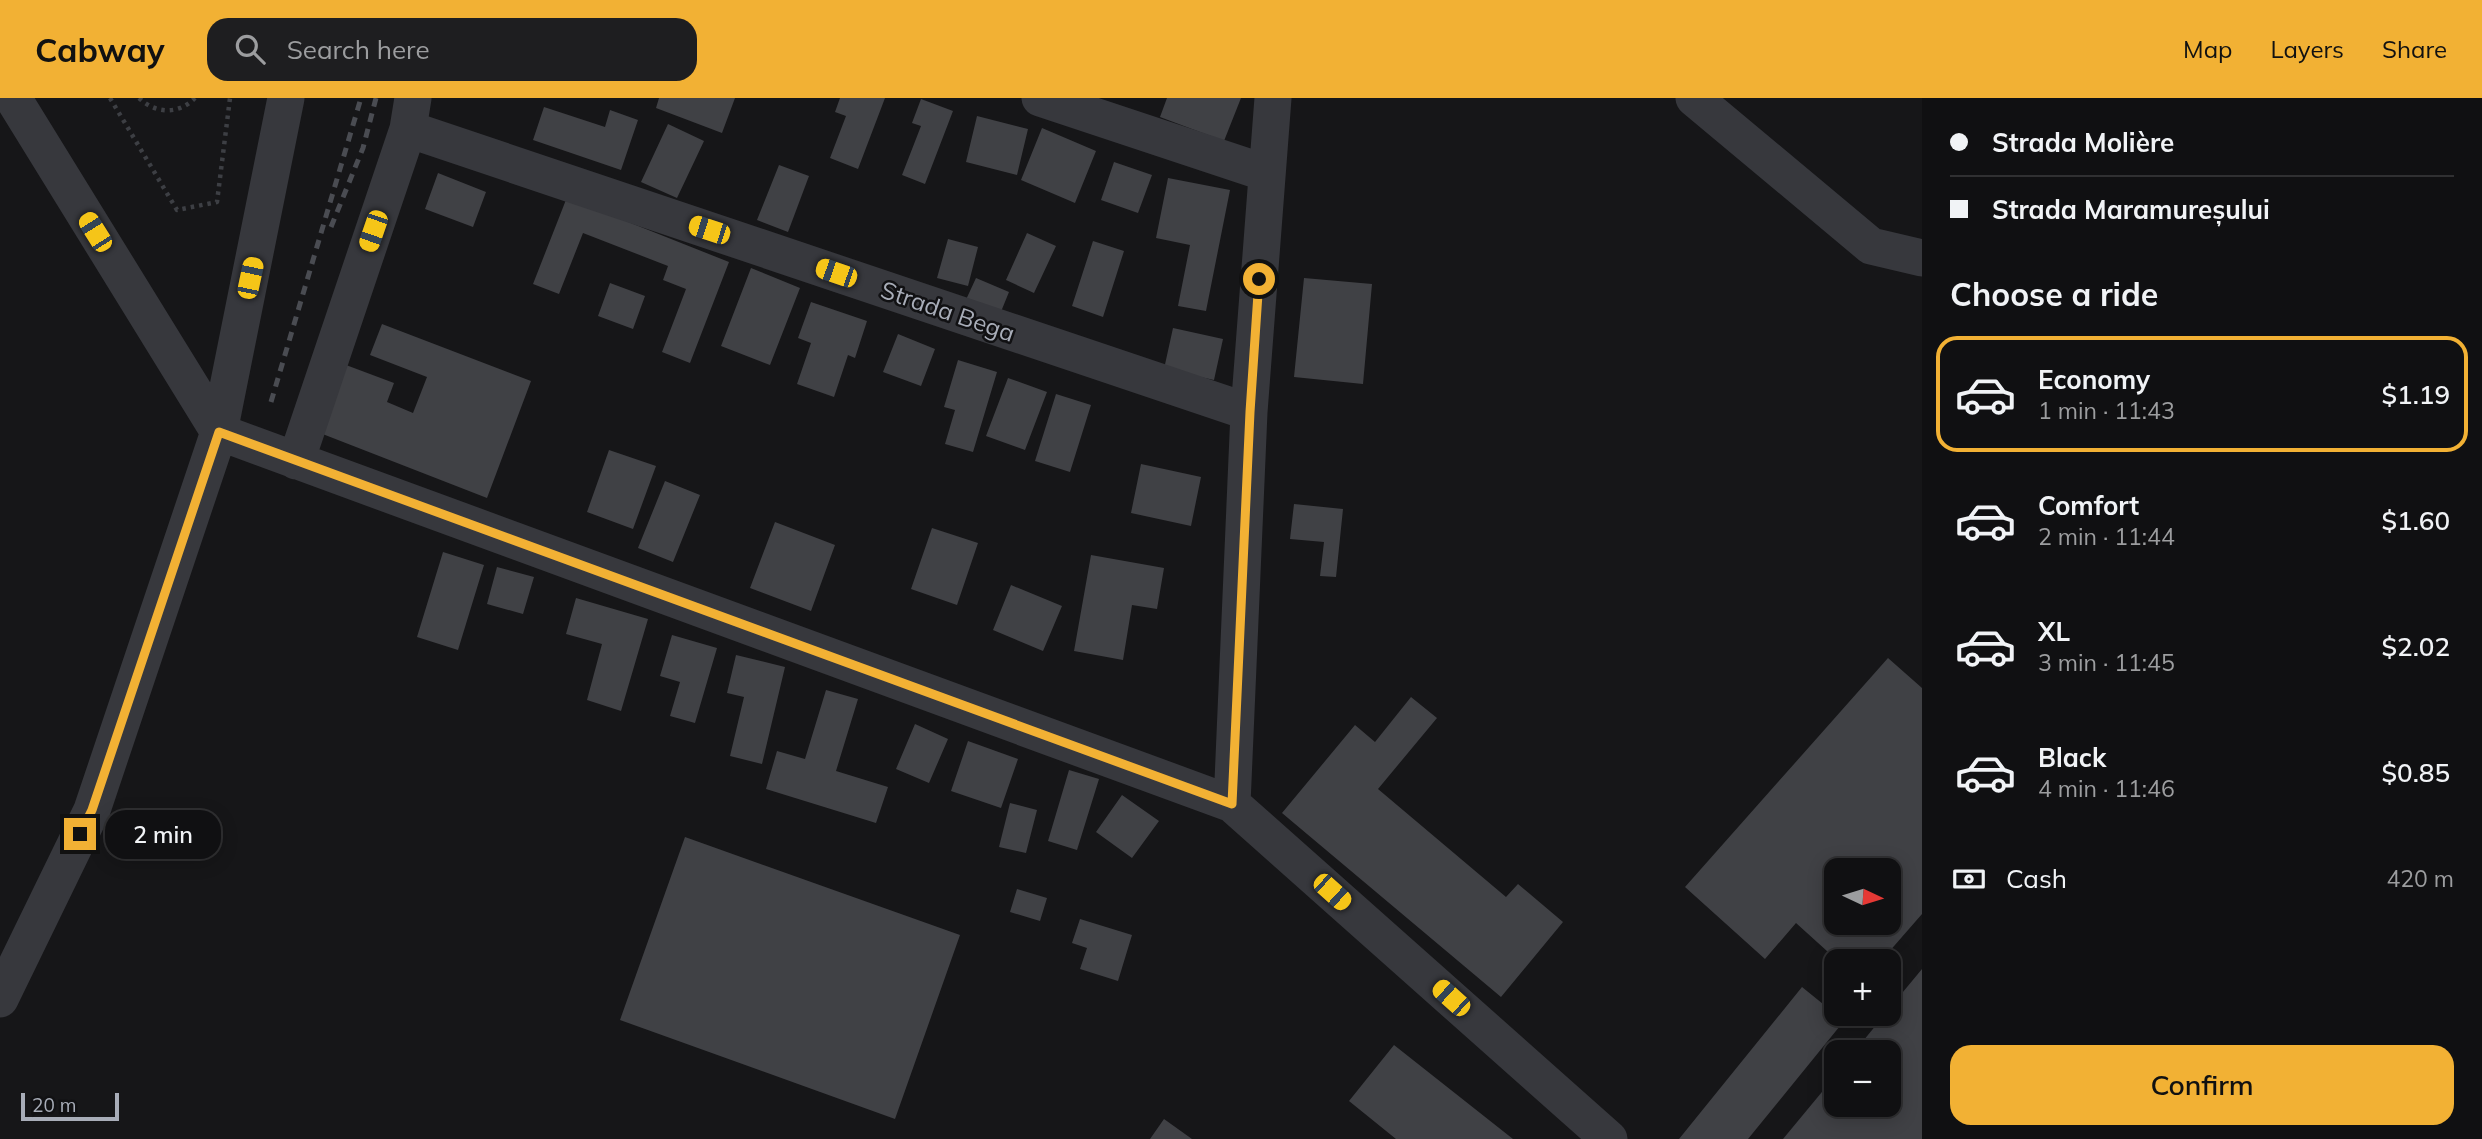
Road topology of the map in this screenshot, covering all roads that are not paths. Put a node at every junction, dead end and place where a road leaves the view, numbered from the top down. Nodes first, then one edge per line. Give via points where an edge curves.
1 (13, 98) edge
2 (286, 98) edge
3 (1040, 98) edge
4 (1273, 98) edge
5 (1694, 98) edge
6 (411, 114) edge
7 (1266, 173) junction
8 (1921, 257) edge
9 (1250, 412) junction
10 (219, 432) junction
11 (296, 461) junction
12 (1232, 804) junction
13 (0, 999) edge
14 (1609, 1139) edge

1 - 10 street
2 - 10 street
3 - 7 street
4 - 7 street
5 - 8 street via 1871,246
6 - 9 street, Strada Bega
6 - 11 street
7 - 9 street
9 - 12 street
10 - 11 street
10 - 13 street via 92,810
11 - 12 street
12 - 14 street

